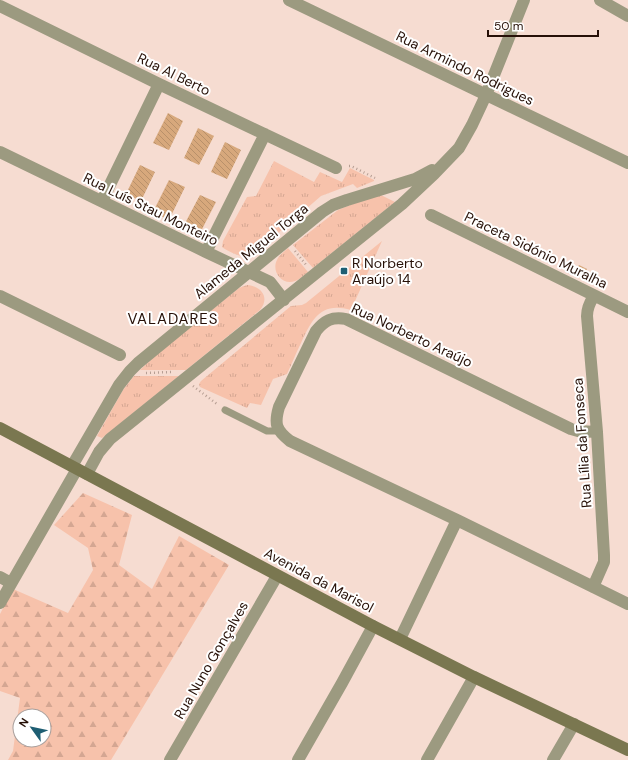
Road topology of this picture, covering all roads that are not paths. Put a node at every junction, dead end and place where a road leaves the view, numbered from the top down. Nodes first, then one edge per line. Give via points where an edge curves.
1 (289, 0) edge
2 (524, 0) edge
3 (600, 0) edge
4 (0, 6) edge
5 (628, 16) edge
6 (159, 84) junction
7 (486, 95) junction
8 (266, 134) junction
9 (459, 148) junction
10 (0, 152) edge
11 (628, 163) edge
12 (336, 168) dead end
13 (102, 201) junction
14 (430, 215) dead end
15 (206, 252) junction
16 (249, 272) junction
17 (0, 296) edge
18 (594, 296) junction
19 (284, 300) junction
20 (628, 312) edge
21 (120, 355) dead end
22 (225, 410) road end
23 (0, 428) edge
24 (279, 431) junction
25 (597, 432) junction
26 (79, 470) junction
27 (457, 520) junction
28 (277, 576) junction
29 (0, 577) edge
30 (11, 583) junction
31 (593, 587) junction
32 (0, 603) edge
33 (628, 604) edge
34 (373, 626) junction
35 (400, 639) junction
36 (474, 677) junction
37 (574, 724) junction
38 (628, 750) edge
39 (170, 760) edge
40 (298, 760) edge
41 (426, 760) edge
42 (553, 760) edge

1 - 7 street, Rua Armindo Rodrigues
2 - 7 street, Alameda Miguel Torga
3 - 5 street
4 - 6 street, Rua Al Berto
6 - 8 street, Rua Al Berto
6 - 13 street
7 - 9 street, Alameda Miguel Torga
7 - 11 street, Rua Armindo Rodrigues
8 - 12 street, Rua Al Berto
8 - 15 street
9 - 16 street, Alameda Miguel Torga via 426,174 415,179 333,205
9 - 19 street, Alameda Miguel Torga via 402,204
10 - 13 street, Rua Luís Stau Monteiro
13 - 15 street, Rua Luís Stau Monteiro
14 - 18 street, Praceta Sidónio Muralha
15 - 16 street, Rua Luís Stau Monteiro
16 - 19 street, Rua Luís Stau Monteiro via 270,282
16 - 26 street, Alameda Miguel Torga via 130,371 119,385
17 - 21 street
18 - 20 street, Praceta Sidónio Muralha
18 - 25 street, Rua Lília da Fonseca via 587,316
19 - 26 street, Alameda Miguel Torga via 110,439
22 - 24 lane via 266,431
23 - 26 street, Avenida da Marisol
24 - 25 street, Rua Norberto Araújo via 276,417 279,407 316,331 326,321 339,317 571,429
24 - 27 street via 290,441
25 - 31 street, Rua Lília da Fonseca via 604,562
26 - 28 street, Avenida da Marisol
26 - 30 street
27 - 31 street
27 - 35 street
28 - 34 street, Avenida da Marisol
28 - 39 street, Rua Nuno Gonçalves
29 - 30 street
30 - 32 street
31 - 33 street
34 - 35 street, Avenida da Marisol
34 - 40 street
35 - 36 street, Avenida da Marisol
36 - 37 street, Avenida da Marisol
36 - 41 street
37 - 38 street, Avenida da Marisol
37 - 42 street

